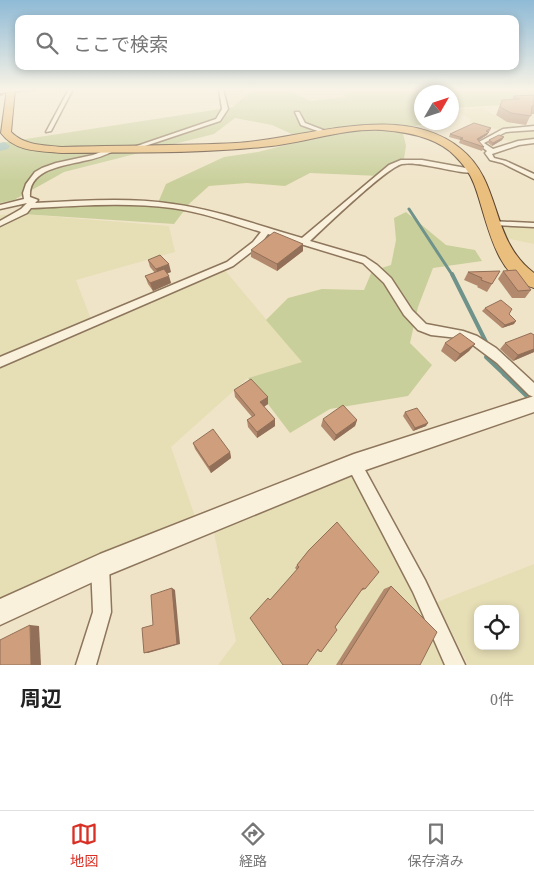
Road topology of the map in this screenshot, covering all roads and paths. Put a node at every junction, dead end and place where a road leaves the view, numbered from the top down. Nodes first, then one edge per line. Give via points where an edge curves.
1 (6, 120) edge
2 (54, 120) edge
3 (218, 120) edge
4 (301, 120) edge
5 (534, 128) edge
6 (48, 131) dead end
7 (328, 132) junction
8 (534, 141) edge
9 (134, 148) junction
10 (114, 149) junction
11 (491, 158) junction
12 (476, 168) junction
13 (534, 177) edge
14 (30, 203) junction
15 (0, 207) edge
16 (492, 223) junction
17 (0, 224) edge
18 (534, 225) edge
19 (266, 230) junction
20 (304, 241) junction
21 (534, 282) edge
22 (0, 362) edge
23 (534, 391) edge
24 (534, 404) edge
25 (354, 464) junction
26 (100, 566) junction
27 (0, 612) edge
28 (86, 665) edge
29 (455, 665) edge

1 - 10 highway via 6,133 20,144 39,148
2 - 6 street
3 - 9 street
4 - 7 street via 303,124
5 - 11 street via 505,130 480,142
7 - 9 highway via 263,144
7 - 12 highway via 378,127 416,132 443,142
8 - 11 street
9 - 10 highway
10 - 14 street via 46,167 29,184 26,193
11 - 13 street
12 - 16 highway
12 - 20 street via 466,171 425,162 402,161
14 - 15 street
14 - 17 street via 24,211
14 - 19 street via 117,202 173,206
16 - 18 street
16 - 21 highway via 513,266
19 - 20 street
19 - 22 street via 256,244 230,264
20 - 23 street via 373,265 391,284 420,326 427,330 464,335 487,348
24 - 25 street
25 - 26 street
25 - 29 street via 419,586
26 - 27 street
26 - 28 street via 102,612

